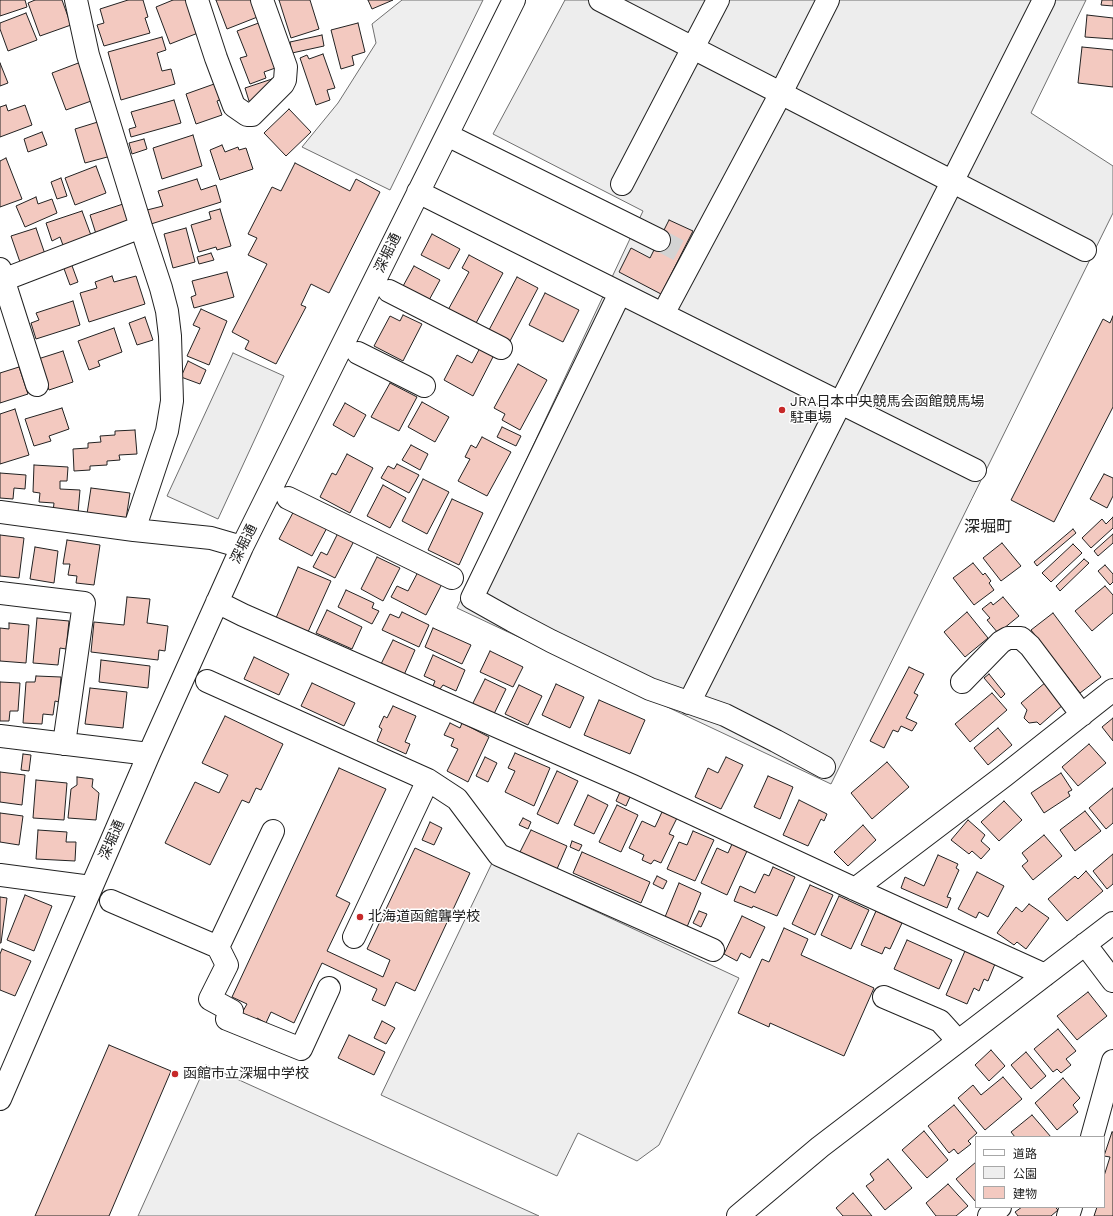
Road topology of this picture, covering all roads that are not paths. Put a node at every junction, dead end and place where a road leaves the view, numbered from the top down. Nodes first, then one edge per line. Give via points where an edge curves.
1 (76, 0) edge
2 (197, 0) edge
3 (262, 0) edge
4 (514, 0) edge
5 (600, 0) edge
6 (718, 0) edge
7 (828, 0) edge
8 (1044, 0) edge
9 (693, 48) junction
10 (781, 93) junction
11 (447, 135) junction
12 (952, 182) junction
13 (622, 184) dead end
14 (418, 192) junction
15 (141, 227) junction
16 (659, 240) tunnel mouth
17 (1085, 250) dead end
18 (2, 274) edge
19 (389, 290) dead end
20 (620, 293) junction
21 (663, 314) junction
22 (501, 348) dead end
23 (358, 353) dead end
24 (37, 384) dead end
25 (424, 386) dead end
26 (840, 403) junction
27 (974, 470) dead end
28 (288, 498) dead end
29 (0, 512) edge
30 (134, 530) junction
31 (242, 547) junction
32 (452, 578) dead end
33 (0, 593) edge
34 (217, 602) junction
35 (207, 681) dead end
36 (962, 682) dead end
37 (1113, 690) edge
38 (689, 703) junction
39 (1082, 715) junction
40 (0, 736) edge
41 (64, 744) junction
42 (149, 754) junction
43 (824, 767) dead end
44 (428, 780) junction
45 (273, 831) dead end
46 (0, 875) edge
47 (91, 887) junction
48 (855, 889) junction
49 (111, 901) dead end
50 (1113, 923) edge
51 (354, 937) dead end
52 (1085, 944) junction
53 (218, 947) junction
54 (713, 950) dead end
55 (1045, 975) junction
56 (1113, 981) edge
57 (329, 988) dead end
58 (884, 997) dead end
59 (958, 1041) junction
60 (1113, 1061) edge
61 (0, 1099) edge
62 (1091, 1135) edge
63 (999, 1208) edge
64 (738, 1216) edge
65 (989, 1216) edge

1 - 15 street via 88,55
2 - 3 street via 234,106 247,115 252,115 285,80 286,67
4 - 11 street, 深堀通
5 - 9 street
6 - 9 street
7 - 10 street
8 - 12 street
9 - 10 street
9 - 13 street
10 - 12 street
10 - 21 street via 688,254
11 - 14 street, 深堀通
11 - 16 street
12 - 17 street
12 - 26 street
14 - 20 street
14 - 31 street, 深堀通
15 - 18 street
15 - 30 street via 167,311 172,401 167,431
18 - 24 street
19 - 22 street
20 - 21 street
20 - 38 street via 472,598 551,641 650,689
21 - 26 street
23 - 25 street
26 - 27 street
26 - 38 street
28 - 32 street
29 - 30 street
30 - 31 street via 211,538
31 - 34 street, 深堀通
33 - 41 street via 84,603
34 - 42 street, 深堀通
34 - 48 street via 634,786
35 - 44 street
36 - 39 street via 1001,642 1008,638 1021,638 1030,646
37 - 39 street
38 - 43 street via 724,715
39 - 48 street
40 - 41 street
41 - 42 street
42 - 47 street, 深堀通
44 - 51 street
44 - 54 street via 457,799 499,855
45 - 53 street
46 - 47 street
47 - 61 street, 深堀通
48 - 55 street
49 - 53 street
50 - 52 street
52 - 55 street
52 - 56 street
53 - 57 street via 227,965 210,999 232,1011 227,1019 301,1049
55 - 59 street
58 - 59 street via 940,1021
59 - 64 street via 820,1147
60 - 62 street
63 - 65 street

